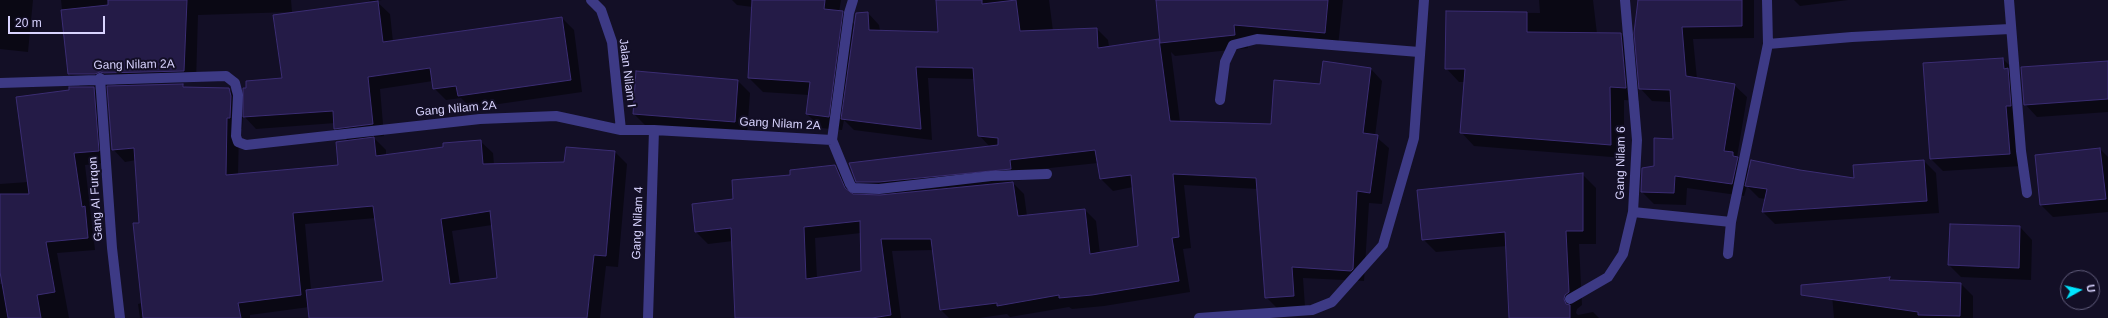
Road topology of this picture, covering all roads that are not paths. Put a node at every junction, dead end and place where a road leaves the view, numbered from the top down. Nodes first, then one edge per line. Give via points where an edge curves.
1 (591, 0) edge
2 (853, 0) edge
3 (1424, 0) edge
4 (1625, 0) edge
5 (1767, 0) edge
6 (2009, 0) edge
7 (2010, 29) junction
8 (1768, 44) junction
9 (1419, 52) junction
10 (100, 78) junction
11 (0, 83) edge
12 (1220, 100) dead end
13 (621, 130) junction
14 (654, 130) junction
15 (832, 140) junction
16 (1047, 174) dead end
17 (2026, 193) dead end
18 (1633, 212) junction
19 (1731, 222) junction
20 (1728, 254) dead end
21 (1570, 299) dead end
22 (120, 318) edge
23 (648, 318) edge
24 (1200, 318) edge

1 - 13 street, Jalan Nilam I via 601,10 612,42
2 - 15 street, Gang Nilam 2A via 849,13
3 - 9 street
4 - 18 street, Gang Nilam 6 via 1636,140
5 - 8 street
6 - 7 street
7 - 8 street via 1860,36
7 - 17 street
8 - 19 street
9 - 12 street via 1257,39 1233,45 1225,62
9 - 24 street via 1414,138 1383,245 1332,302 1312,310
10 - 11 street, Gang Nilam 2A
10 - 13 street, Gang Nilam 2A via 226,76 235,83 238,95 236,136 238,142 246,145 480,119 541,116 556,116
10 - 22 street, Gang Al Furqon via 112,248
13 - 14 street, Gang Nilam 2A
14 - 15 street, Gang Nilam 2A
14 - 23 street, Gang Nilam 4
15 - 16 street via 853,188 879,189 991,176
18 - 19 street
18 - 21 street, Gang Nilam 6 via 1623,254 1608,277
19 - 20 street

